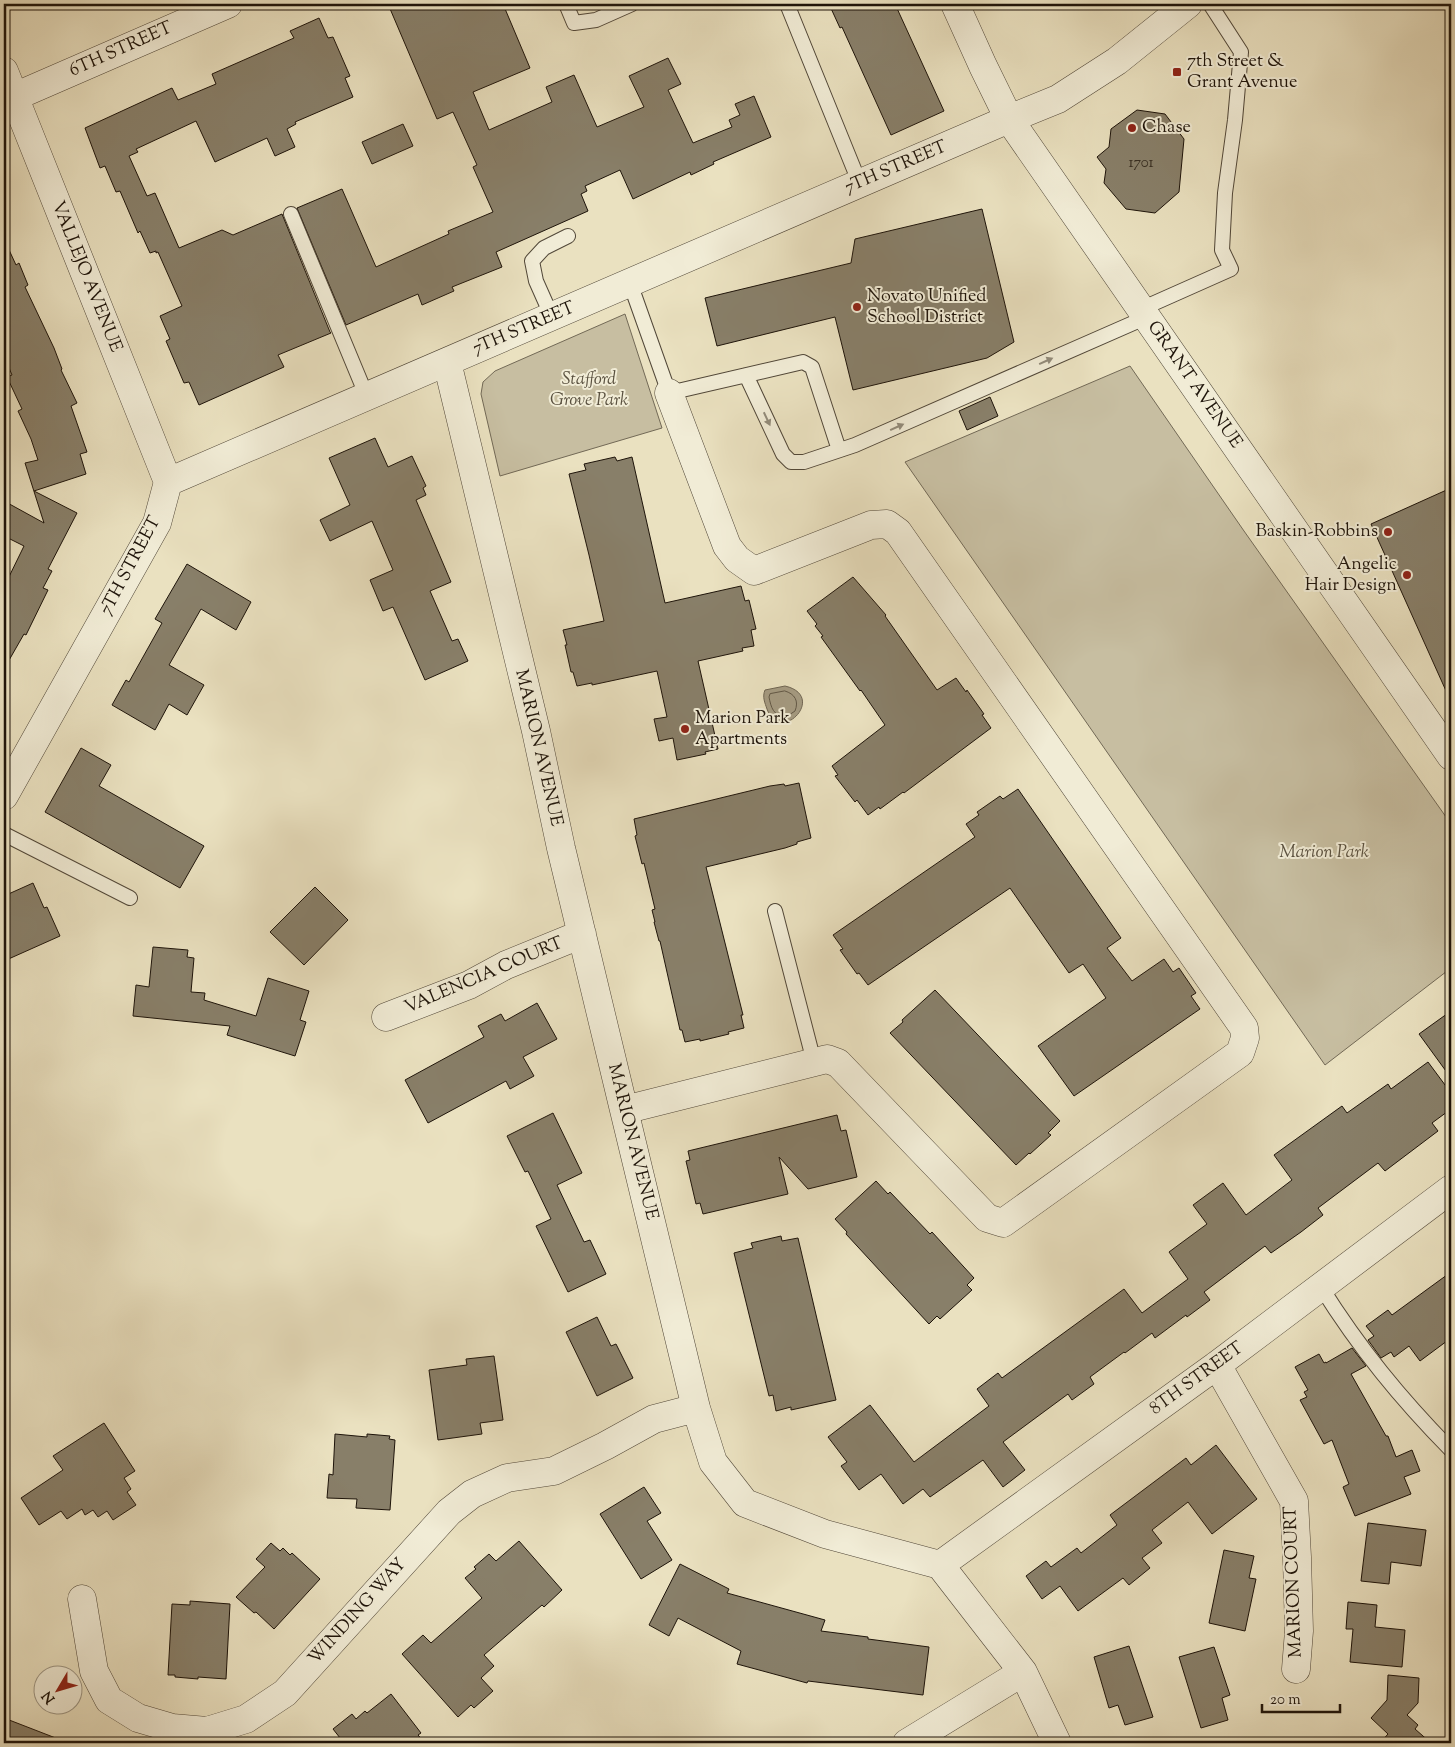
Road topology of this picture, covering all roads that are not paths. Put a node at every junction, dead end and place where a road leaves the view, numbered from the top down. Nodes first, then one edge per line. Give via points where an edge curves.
1 (228, 4) edge
2 (566, 4) edge
3 (632, 4) edge
4 (787, 4) edge
5 (955, 4) edge
6 (1188, 4) edge
7 (1210, 4) edge
8 (4, 71) edge
9 (14, 97) junction
10 (1009, 119) junction
11 (860, 184) junction
12 (291, 214) dead end
13 (568, 236) dead end
14 (630, 283) junction
15 (1144, 313) junction
16 (552, 317) junction
17 (447, 362) junction
18 (746, 375) junction
19 (669, 393) junction
20 (367, 397) junction
21 (839, 450) junction
22 (168, 482) junction
23 (1450, 753) edge
24 (4, 796) edge
25 (4, 834) edge
26 (130, 898) dead end
27 (775, 911) dead end
28 (582, 934) junction
29 (386, 1017) dead end
30 (814, 1062) junction
31 (624, 1110) junction
32 (1451, 1189) edge
33 (1321, 1287) junction
34 (1217, 1365) junction
35 (696, 1408) junction
36 (1451, 1450) edge
37 (940, 1565) junction
38 (82, 1599) dead end
39 (1296, 1669) dead end
40 (1023, 1672) junction
41 (907, 1743) edge
42 (1057, 1743) edge

1 - 9 street, 6TH STREET
2 - 3 lane via 574,23 596,20
4 - 11 lane
5 - 10 street, GRANT AVENUE
6 - 10 street, 7TH STREET via 1117,61 1058,99
7 - 15 lane via 1241,52 1225,192 1222,250 1231,269
8 - 9 street, VALLEJO AVENUE
9 - 22 street, VALLEJO AVENUE
10 - 11 street, 7TH STREET
10 - 15 street, GRANT AVENUE
11 - 14 street, 7TH STREET
12 - 20 lane
13 - 16 lane via 544,248 532,261 536,281
14 - 16 street, 7TH STREET
14 - 19 lane
21 -> 15 lane
15 - 23 street, GRANT AVENUE
16 - 17 street, 7TH STREET
17 - 20 street, 7TH STREET
17 - 28 street, MARION AVENUE
18 - 19 lane
18 -> 21 lane via 783,454 792,462 804,462
18 - 21 lane via 803,362 812,366
19 - 30 street via 727,546 737,559 754,571 871,525 887,524 898,532 1244,1028 1245,1038 1240,1053 1003,1223 987,1218 838,1063 827,1059
20 - 22 street, 7TH STREET
22 - 24 street, 7TH STREET via 157,523
25 - 26 lane
27 - 30 lane
28 - 29 street, VALENCIA COURT via 506,965 469,985
28 - 31 street, MARION AVENUE
30 - 31 street
31 - 35 street, MARION AVENUE
32 - 33 street, 8TH STREET
33 - 34 street, 8TH STREET
33 - 36 lane via 1383,1375
34 - 37 street, 8TH STREET
34 - 39 street, MARION COURT via 1294,1501 1299,1631
35 - 37 street, MARION AVENUE via 713,1462 745,1503 825,1534
35 - 38 street, WINDING WAY via 654,1419 554,1471 507,1478 472,1494 449,1512 284,1693 246,1719 207,1731 172,1728 138,1718 109,1700 94,1671
37 - 40 street
40 - 41 street
40 - 42 street

